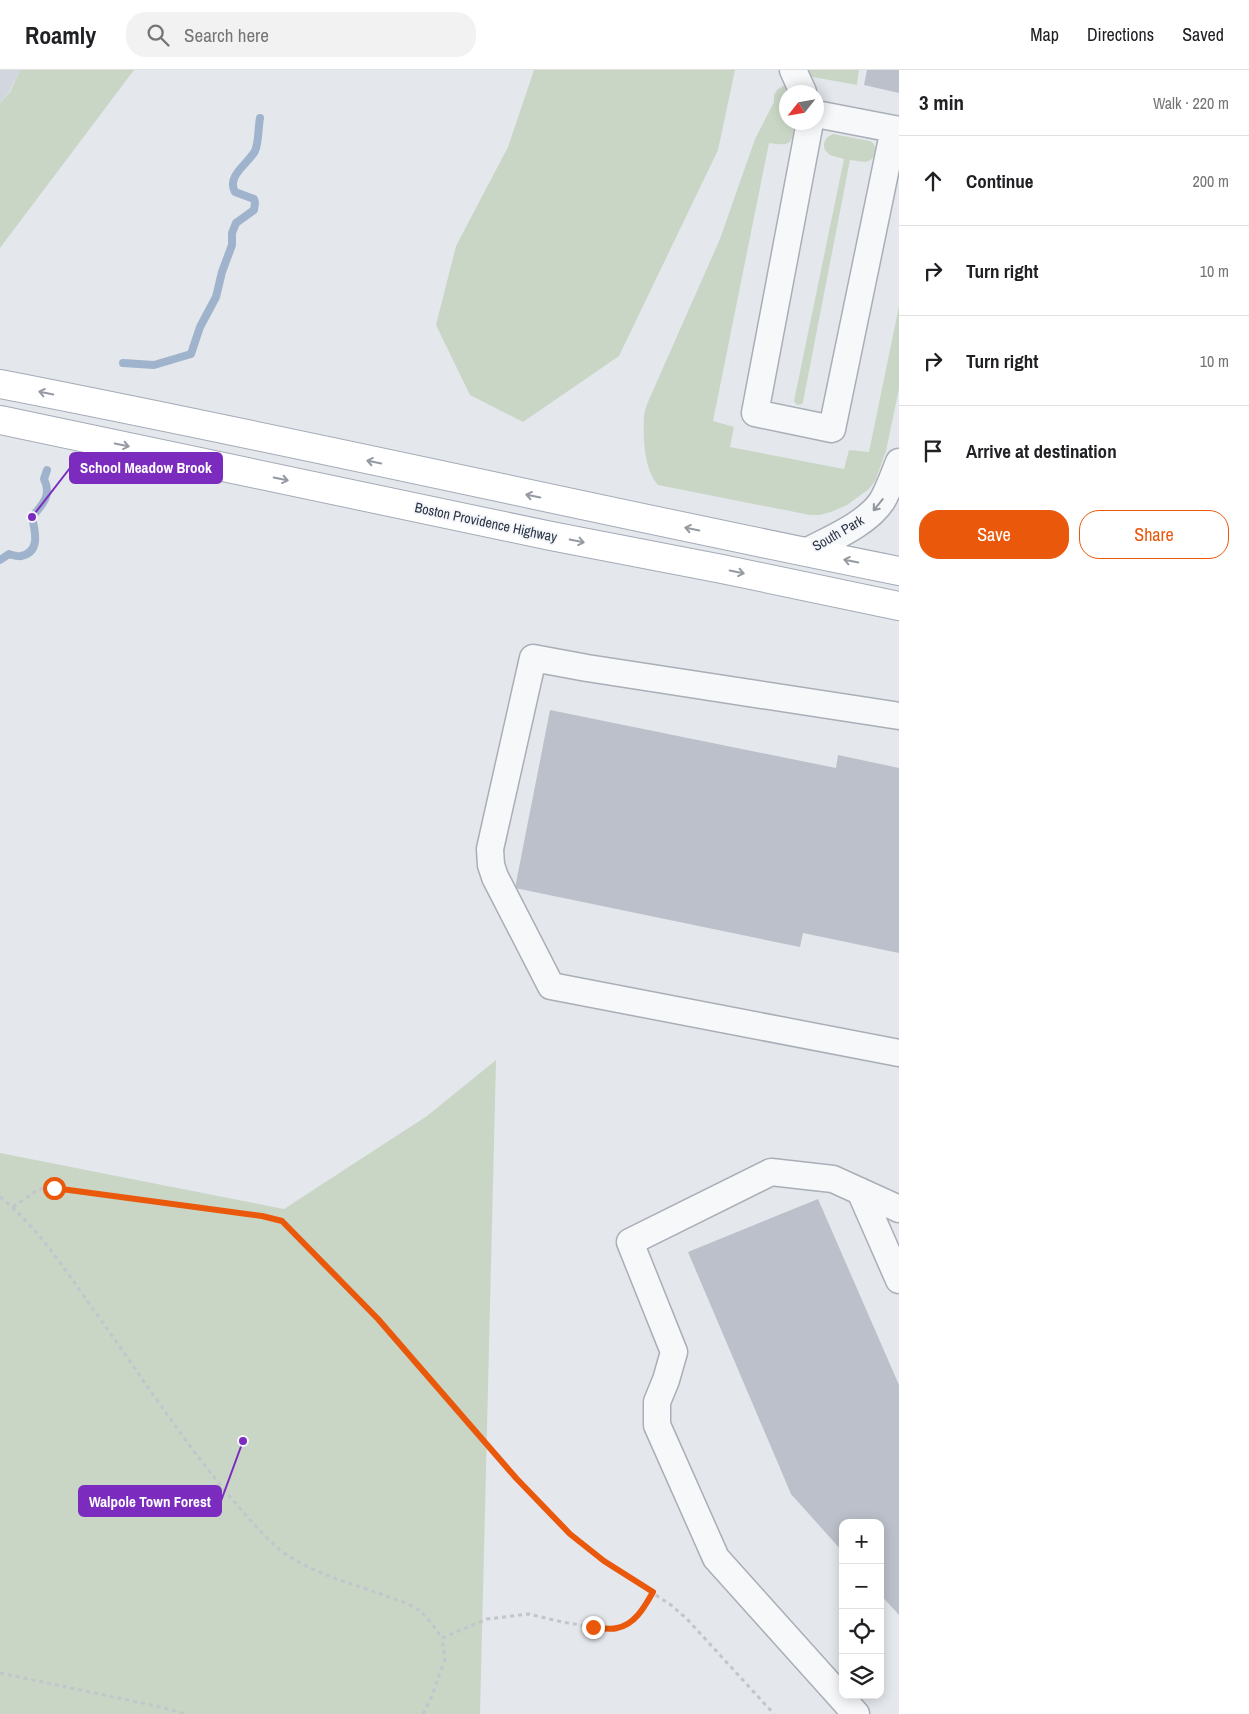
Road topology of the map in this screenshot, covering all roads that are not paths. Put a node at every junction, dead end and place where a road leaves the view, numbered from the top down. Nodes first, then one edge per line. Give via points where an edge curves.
1 (793, 70) edge
2 (800, 85) edge
3 (824, 116) edge
4 (896, 129) edge
5 (808, 130) edge
6 (0, 384) edge
7 (0, 420) edge
8 (899, 462) edge
9 (806, 552) junction
10 (899, 571) edge
11 (899, 606) edge
12 (899, 716) edge
13 (899, 1053) edge
14 (860, 1191) junction
15 (899, 1209) edge
16 (899, 1280) edge
17 (856, 1714) edge

1 - 2 street
3 - 4 street
4 - 5 street via 832,429 755,413
9 -> 6 main road
7 -> 11 main road, Boston Providence Highway
8 -> 9 street, South Park via 882,501 870,515
10 -> 9 main road
12 - 13 street via 533,658 490,849 495,877 551,986
14 - 15 street
14 - 16 street
14 - 17 street via 833,1179 771,1172 630,1242 674,1352 657,1402 657,1425 716,1558

